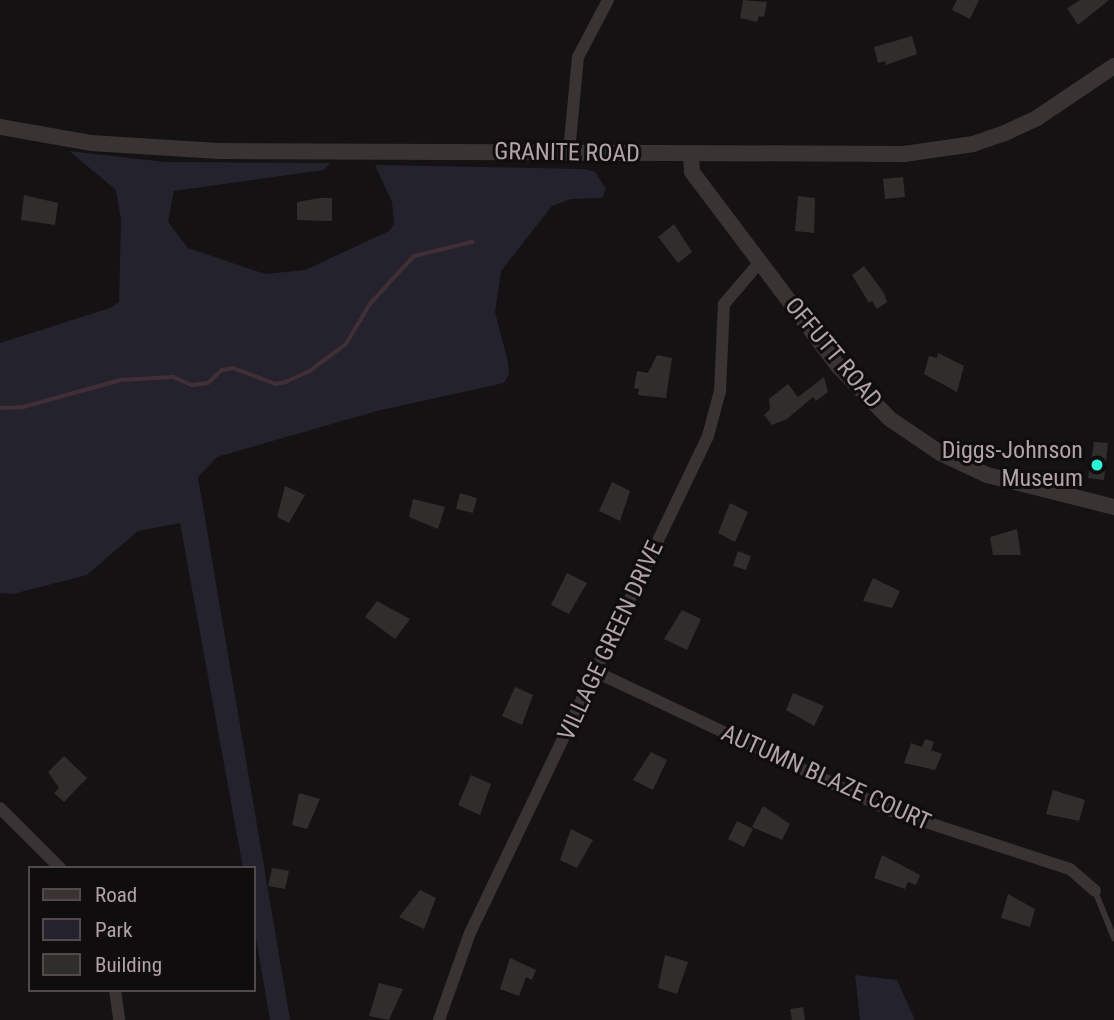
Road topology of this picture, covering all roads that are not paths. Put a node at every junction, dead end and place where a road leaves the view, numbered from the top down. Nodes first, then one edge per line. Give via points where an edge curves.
1 (608, 0) edge
2 (1114, 66) edge
3 (0, 127) edge
4 (569, 152) junction
5 (691, 156) junction
6 (760, 262) junction
7 (1114, 507) edge
8 (596, 672) junction
9 (0, 808) edge
10 (59, 866) edge
11 (1095, 891) joint
12 (1114, 938) edge
13 (115, 992) edge
14 (119, 1020) edge
15 (439, 1020) edge

1 - 4 street via 578,57
2 - 5 street, GRANITE ROAD via 1037,118 973,144 904,154
3 - 4 street, GRANITE ROAD via 146,148
4 - 5 street, GRANITE ROAD
5 - 6 street, OFFUTT ROAD via 692,172
6 - 7 street, OFFUTT ROAD via 851,382 906,432 1001,480
6 - 8 street, VILLAGE GREEN DRIVE via 724,304 720,391 708,436
8 - 11 street, AUTUMN BLAZE COURT via 889,810 1070,869
8 - 15 street, VILLAGE GREEN DRIVE via 470,933
9 - 10 street
11 - 12 lane
13 - 14 street

